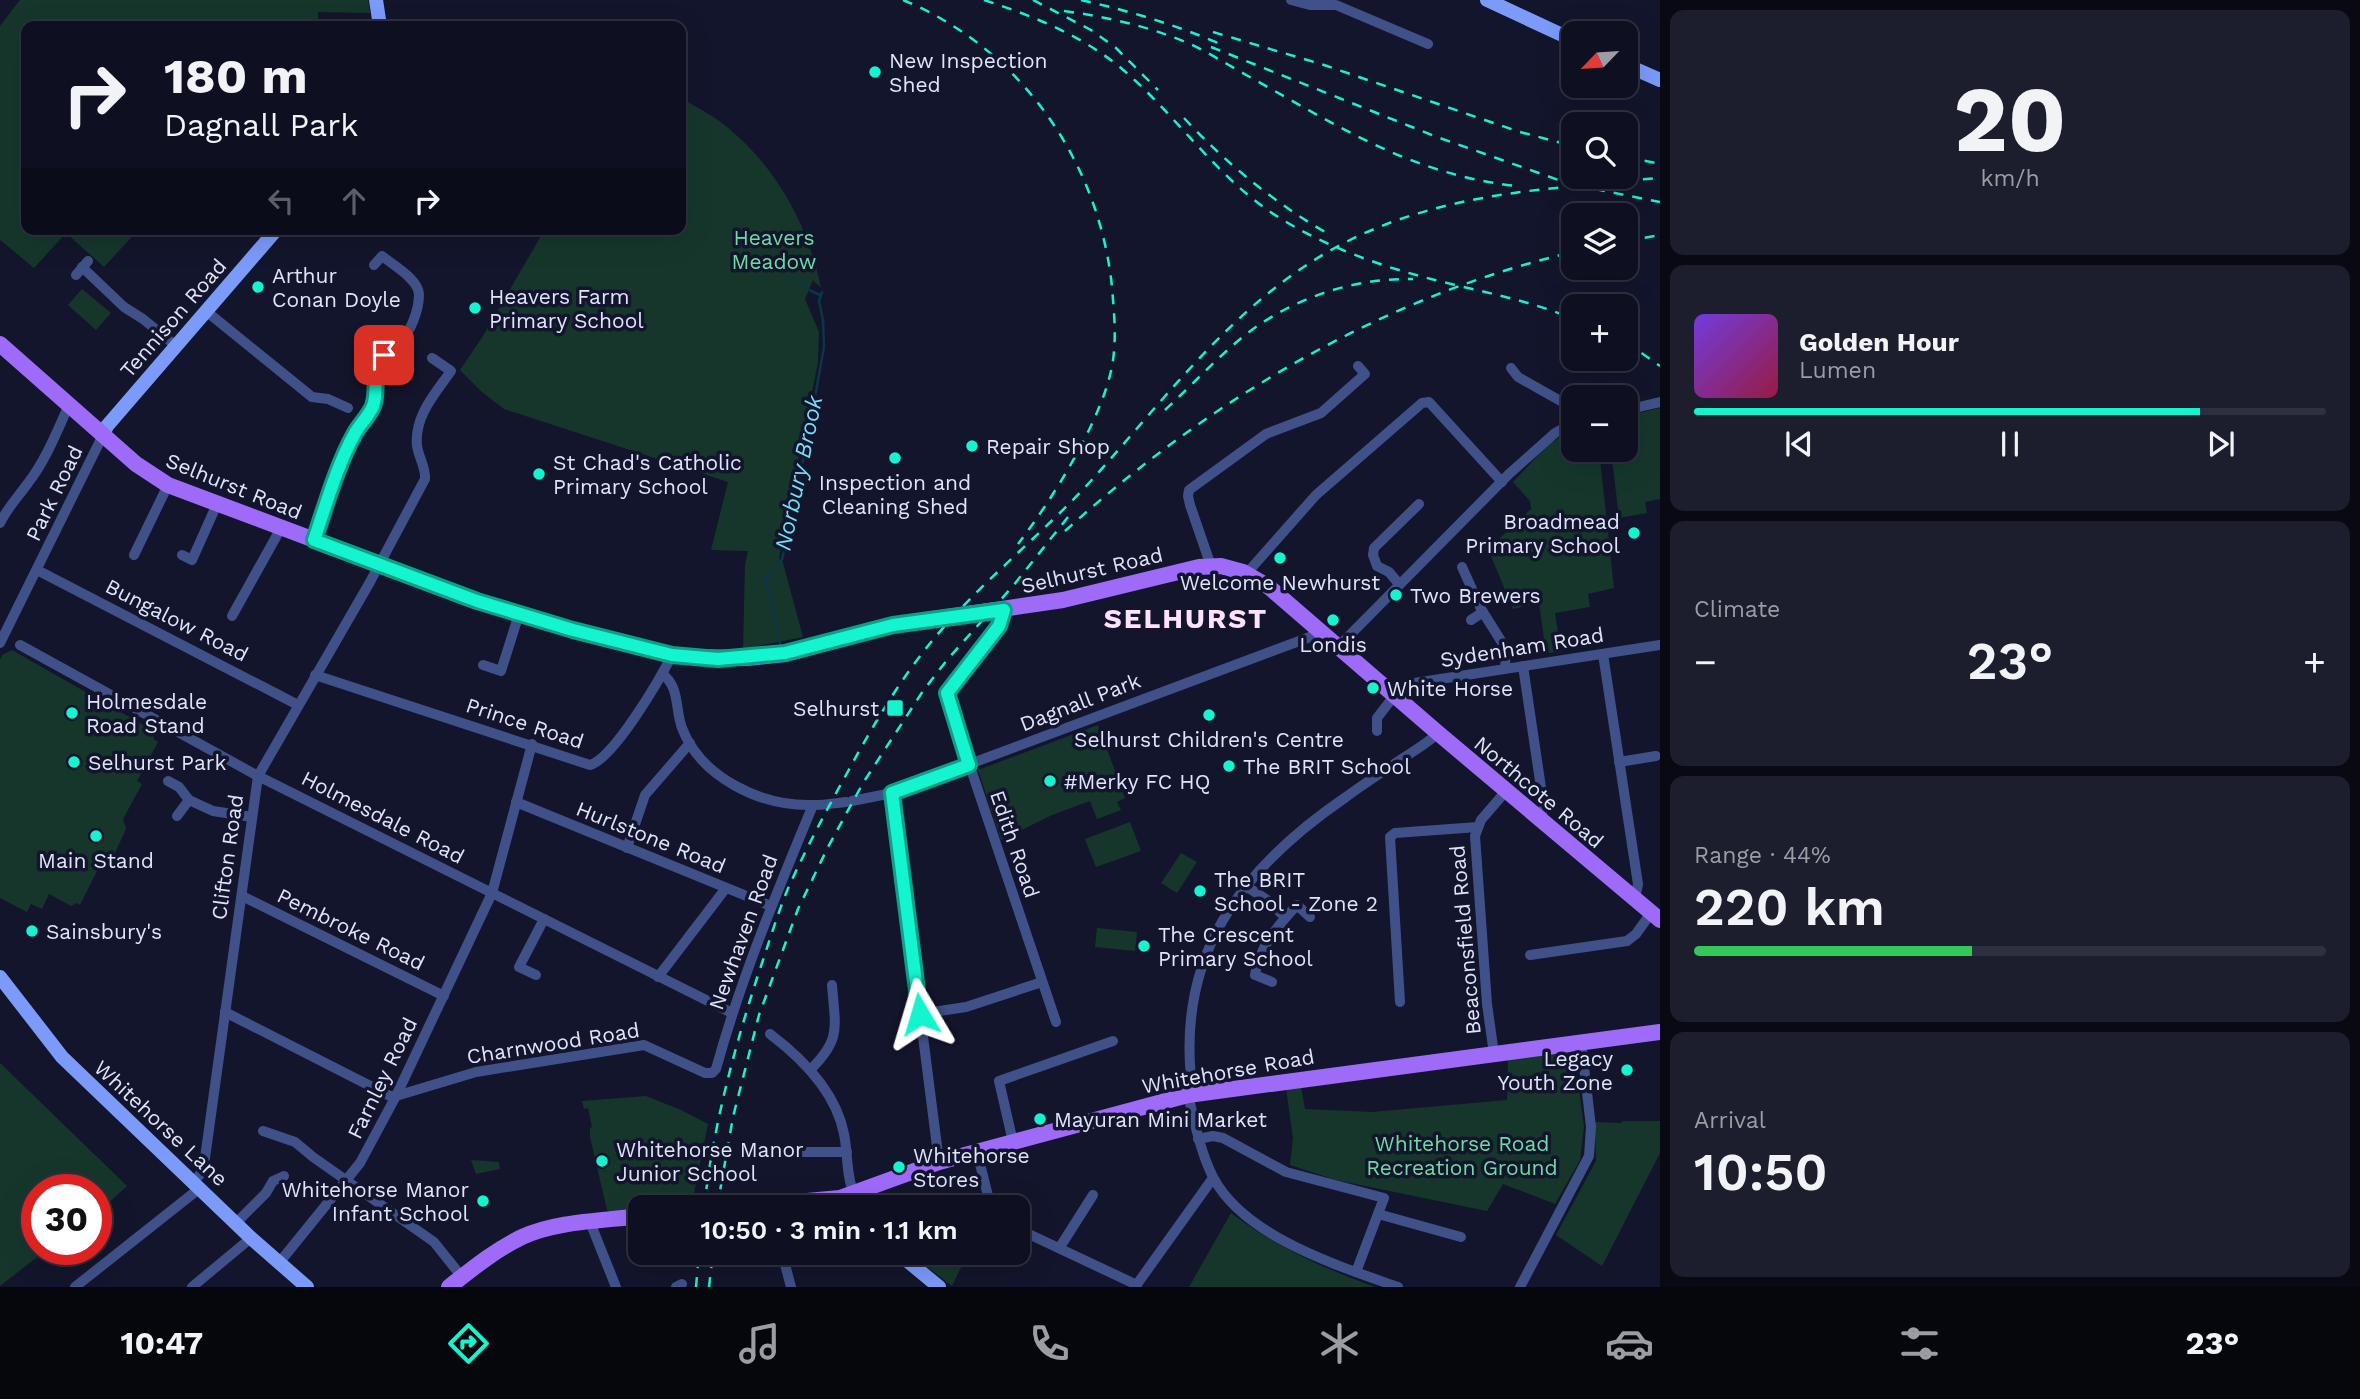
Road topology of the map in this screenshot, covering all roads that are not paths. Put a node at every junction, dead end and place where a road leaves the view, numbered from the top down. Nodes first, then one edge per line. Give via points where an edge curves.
1 (376, 0) edge
2 (1291, 0) edge
3 (1487, 0) edge
4 (379, 21) edge
5 (1561, 34) edge
6 (1428, 44) dead end
7 (1638, 70) edge
8 (1660, 80) edge
9 (272, 235) edge
10 (374, 265) dead end
11 (82, 268) dead end
12 (206, 311) junction
13 (0, 344) edge
14 (176, 346) junction
15 (432, 358) dead end
16 (1357, 366) dead end
17 (1511, 368) dead end
18 (1561, 401) edge
19 (1660, 401) edge
20 (344, 403) dead end
21 (69, 405) junction
22 (1638, 407) edge
23 (1561, 429) edge
24 (103, 435) junction
25 (1502, 482) junction
26 (168, 485) junction
27 (217, 504) junction
28 (1419, 504) dead end
29 (2, 515) edge
30 (281, 528) junction
31 (314, 540) junction
32 (134, 555) dead end
33 (182, 555) dead end
34 (379, 564) junction
35 (1211, 566) junction
36 (1462, 567) dead end
37 (37, 570) junction
38 (1247, 573) junction
39 (1399, 584) junction
40 (1004, 610) junction
41 (1483, 612) junction
42 (519, 614) junction
43 (232, 616) dead end
44 (1471, 620) dead end
45 (1318, 630) junction
46 (1, 637) edge
47 (1660, 645) edge
48 (1338, 647) junction
49 (1603, 654) junction
50 (672, 655) junction
51 (483, 665) dead end
52 (1523, 666) junction
53 (1506, 668) junction
54 (662, 674) junction
55 (315, 675) junction
56 (1393, 695) junction
57 (298, 705) junction
58 (1377, 730) dead end
59 (1437, 733) junction
60 (690, 743) junction
61 (532, 744) junction
62 (1656, 756) dead end
63 (1619, 762) junction
64 (969, 765) junction
65 (258, 776) junction
66 (168, 781) dead end
67 (1506, 791) junction
68 (892, 793) junction
69 (189, 800) junction
70 (516, 802) junction
71 (813, 805) junction
72 (177, 816) dead end
73 (252, 817) junction
74 (1540, 820) junction
75 (1478, 827) junction
76 (626, 848) junction
77 (1246, 886) junction
78 (726, 888) junction
79 (492, 893) junction
80 (242, 896) junction
81 (1635, 900) junction
82 (771, 906) junction
83 (1285, 917) junction
84 (1310, 917) dead end
85 (1656, 917) edge
86 (544, 919) junction
87 (1531, 955) dead end
88 (536, 975) dead end
89 (0, 977) edge
90 (658, 977) junction
91 (1042, 982) junction
92 (1272, 982) dead end
93 (832, 985) dead end
94 (444, 996) junction
95 (1400, 1002) dead end
96 (225, 1012) junction
97 (732, 1013) junction
98 (920, 1014) junction
99 (1056, 1022) dead end
100 (1660, 1032) edge
101 (771, 1034) dead end
102 (1113, 1041) dead end
103 (1581, 1041) junction
104 (1494, 1054) junction
105 (810, 1070) junction
106 (712, 1073) joint
107 (1191, 1094) junction
108 (396, 1096) junction
109 (263, 1131) dead end
110 (1198, 1139) junction
111 (1013, 1142) junction
112 (776, 1148) dead end
113 (847, 1152) junction
114 (976, 1152) junction
115 (939, 1162) junction
116 (284, 1176) dead end
117 (1213, 1178) junction
118 (347, 1181) junction
119 (196, 1185) junction
120 (855, 1195) edge
121 (869, 1195) edge
122 (988, 1195) edge
123 (1092, 1201) dead end
124 (1378, 1214) junction
125 (628, 1218) edge
126 (236, 1223) junction
127 (590, 1223) junction
128 (1030, 1234) edge
129 (1461, 1237) dead end
130 (251, 1238) junction
131 (1060, 1247) junction
132 (279, 1263) junction
133 (785, 1265) edge
134 (912, 1265) edge
135 (1356, 1272) junction
136 (463, 1276) junction
137 (1136, 1286) edge
138 (75, 1287) edge
139 (192, 1287) edge
140 (307, 1287) edge
141 (449, 1287) edge
142 (616, 1287) edge
143 (791, 1287) edge
144 (939, 1287) edge
145 (1398, 1287) edge
146 (1520, 1287) edge

1 - 4 street
2 - 6 street via 1336,5
3 - 5 street
7 - 8 street
9 - 12 street, Tennison Road
10 - 31 street via 382,256 413,281 419,291 416,309 401,340 378,362 372,409 347,449
11 - 14 street
12 - 14 street, Tennison Road
12 - 20 street via 313,397
13 - 21 main road, Selhurst Road
14 - 24 street, Tennison Road
15 - 34 street, Clifton Road via 454,373 426,407 418,426 425,479
16 - 35 street via 1365,374 1327,408 1266,434 1189,490
17 - 18 street via 1518,377
19 - 22 street
21 - 24 main road, Selhurst Road
21 - 29 street via 29,483
23 - 25 street
24 - 26 main road, Selhurst Road
24 - 37 street, Park Road
25 - 38 street via 1429,402 1422,403 1316,495
25 - 39 street
26 - 27 main road, Selhurst Road
26 - 32 street
27 - 30 main road, Selhurst Road
27 - 33 street via 192,560
28 - 39 street via 1407,508 1374,548 1377,566
30 - 31 main road, Selhurst Road
30 - 43 street
31 - 34 main road, Selhurst Road
34 - 42 main road, Selhurst Road
34 - 55 street, Clifton Road
35 - 38 main road, Selhurst Road
35 - 40 main road, Selhurst Road
36 - 41 street
37 - 46 street, Park Road
37 - 57 street, Bungalow Road
38 - 45 main road, Selhurst Road
39 - 48 street
40 - 50 main road, Selhurst Road via 893,625 785,653 718,659
40 - 64 street, Edith Road via 999,626 947,693
41 - 44 street
41 - 53 street via 1503,644
42 - 50 main road, Selhurst Road
42 - 51 street via 501,671
45 - 48 main road, Selhurst Road
45 - 64 street, Dagnall Park via 1310,637
46 - 65 street, Holmesdale Road
47 - 49 street, Sydenham Road
48 - 56 main road, Selhurst Road
49 - 52 street, Sydenham Road
49 - 63 street
50 - 54 street, Prince Road
52 - 53 street, Sydenham Road
52 - 74 street via 1544,808
53 - 56 street, Sydenham Road via 1408,684
54 - 60 street, Dagnall Park via 672,683
54 - 61 street, Prince Road via 618,740 595,763
55 - 57 street, Clifton Road
55 - 61 street, Prince Road
56 - 58 street via 1377,718
56 - 59 main road, Northcote Road
57 - 65 street, Clifton Road
59 - 67 main road, Northcote Road
59 - 77 street via 1298,833
60 - 71 street, Dagnall Park via 706,766 727,781 774,800
60 - 76 street via 645,795
61 - 70 street, Farnley Road
62 - 63 street
63 - 81 street via 1638,884
64 - 68 street, Dagnall Park
64 - 91 street, Edith Road
65 - 73 street, Clifton Road
65 - 79 street, Holmesdale Road
66 - 69 street
67 - 74 main road, Northcote Road
67 - 75 street, Beaconsfield Road
68 - 71 street, Dagnall Park
68 - 98 street
69 - 72 street
69 - 73 street via 213,811
70 - 76 street, Hurlstone Road
70 - 79 street, Farnley Road
71 - 82 street, Newhaven Road
73 - 80 street, Clifton Road
74 - 81 main road, Northcote Road
75 - 95 street via 1390,837
75 - 104 street, Beaconsfield Road via 1475,836
76 - 78 street, Hurlstone Road
77 - 83 street
77 - 107 street via 1218,928 1202,965 1191,1020
78 - 82 street, Hurlstone Road
78 - 90 street
79 - 86 street, Holmesdale Road
79 - 94 street, Farnley Road
80 - 94 street, Pembroke Road
80 - 96 street, Clifton Road
81 - 85 main road, Northcote Road
82 - 97 street, Newhaven Road
83 - 84 street via 1300,901
83 - 92 street via 1260,957 1253,979
85 - 87 street via 1627,941
86 - 88 street via 519,967
86 - 90 street, Holmesdale Road
89 - 119 street, Whitehorse Lane via 62,1058
90 - 97 street, Holmesdale Road
91 - 98 street via 966,1007
91 - 99 street, Edith Road
93 - 105 street via 832,1043
94 - 108 street, Farnley Road
96 - 108 street
96 - 119 street, Clifton Road via 204,1165
97 - 106 street, Newhaven Road
98 - 115 street
100 - 103 main road, Whitehorse Road
101 - 105 street
102 - 111 street via 999,1081
103 - 104 main road, Whitehorse Road
103 - 146 street via 1591,1127 1589,1156
104 - 107 main road, Whitehorse Road
105 - 113 street via 836,1107
106 - 108 street, Charnwood Road via 644,1045 476,1072
107 - 110 street
107 - 111 main road, Whitehorse Road
108 - 118 street, Farnley Road via 367,1154
109 - 118 street via 295,1142
110 - 117 street
110 - 124 street via 1223,1139 1286,1171 1384,1198
111 - 114 main road, Whitehorse Road
112 - 113 street via 783,1152
113 - 120 street
114 - 115 main road, Whitehorse Road
114 - 122 street
115 - 121 main road, Whitehorse Road
116 - 126 street via 273,1181
117 - 135 street via 1253,1221 1317,1257
117 - 137 street
118 - 132 street, Farnley Road
118 - 136 street via 434,1242
119 - 126 street, Whitehorse Lane
119 - 138 street
123 - 131 street
124 - 129 street
124 - 135 street
125 - 127 main road
126 - 130 street, Whitehorse Lane
127 - 136 main road via 523,1236
127 - 142 street
128 - 131 street
130 - 132 street, Whitehorse Lane
130 - 139 street
131 - 137 street
132 - 140 street, Whitehorse Lane
133 - 143 street
134 - 144 street
135 - 145 street
136 - 141 main road

